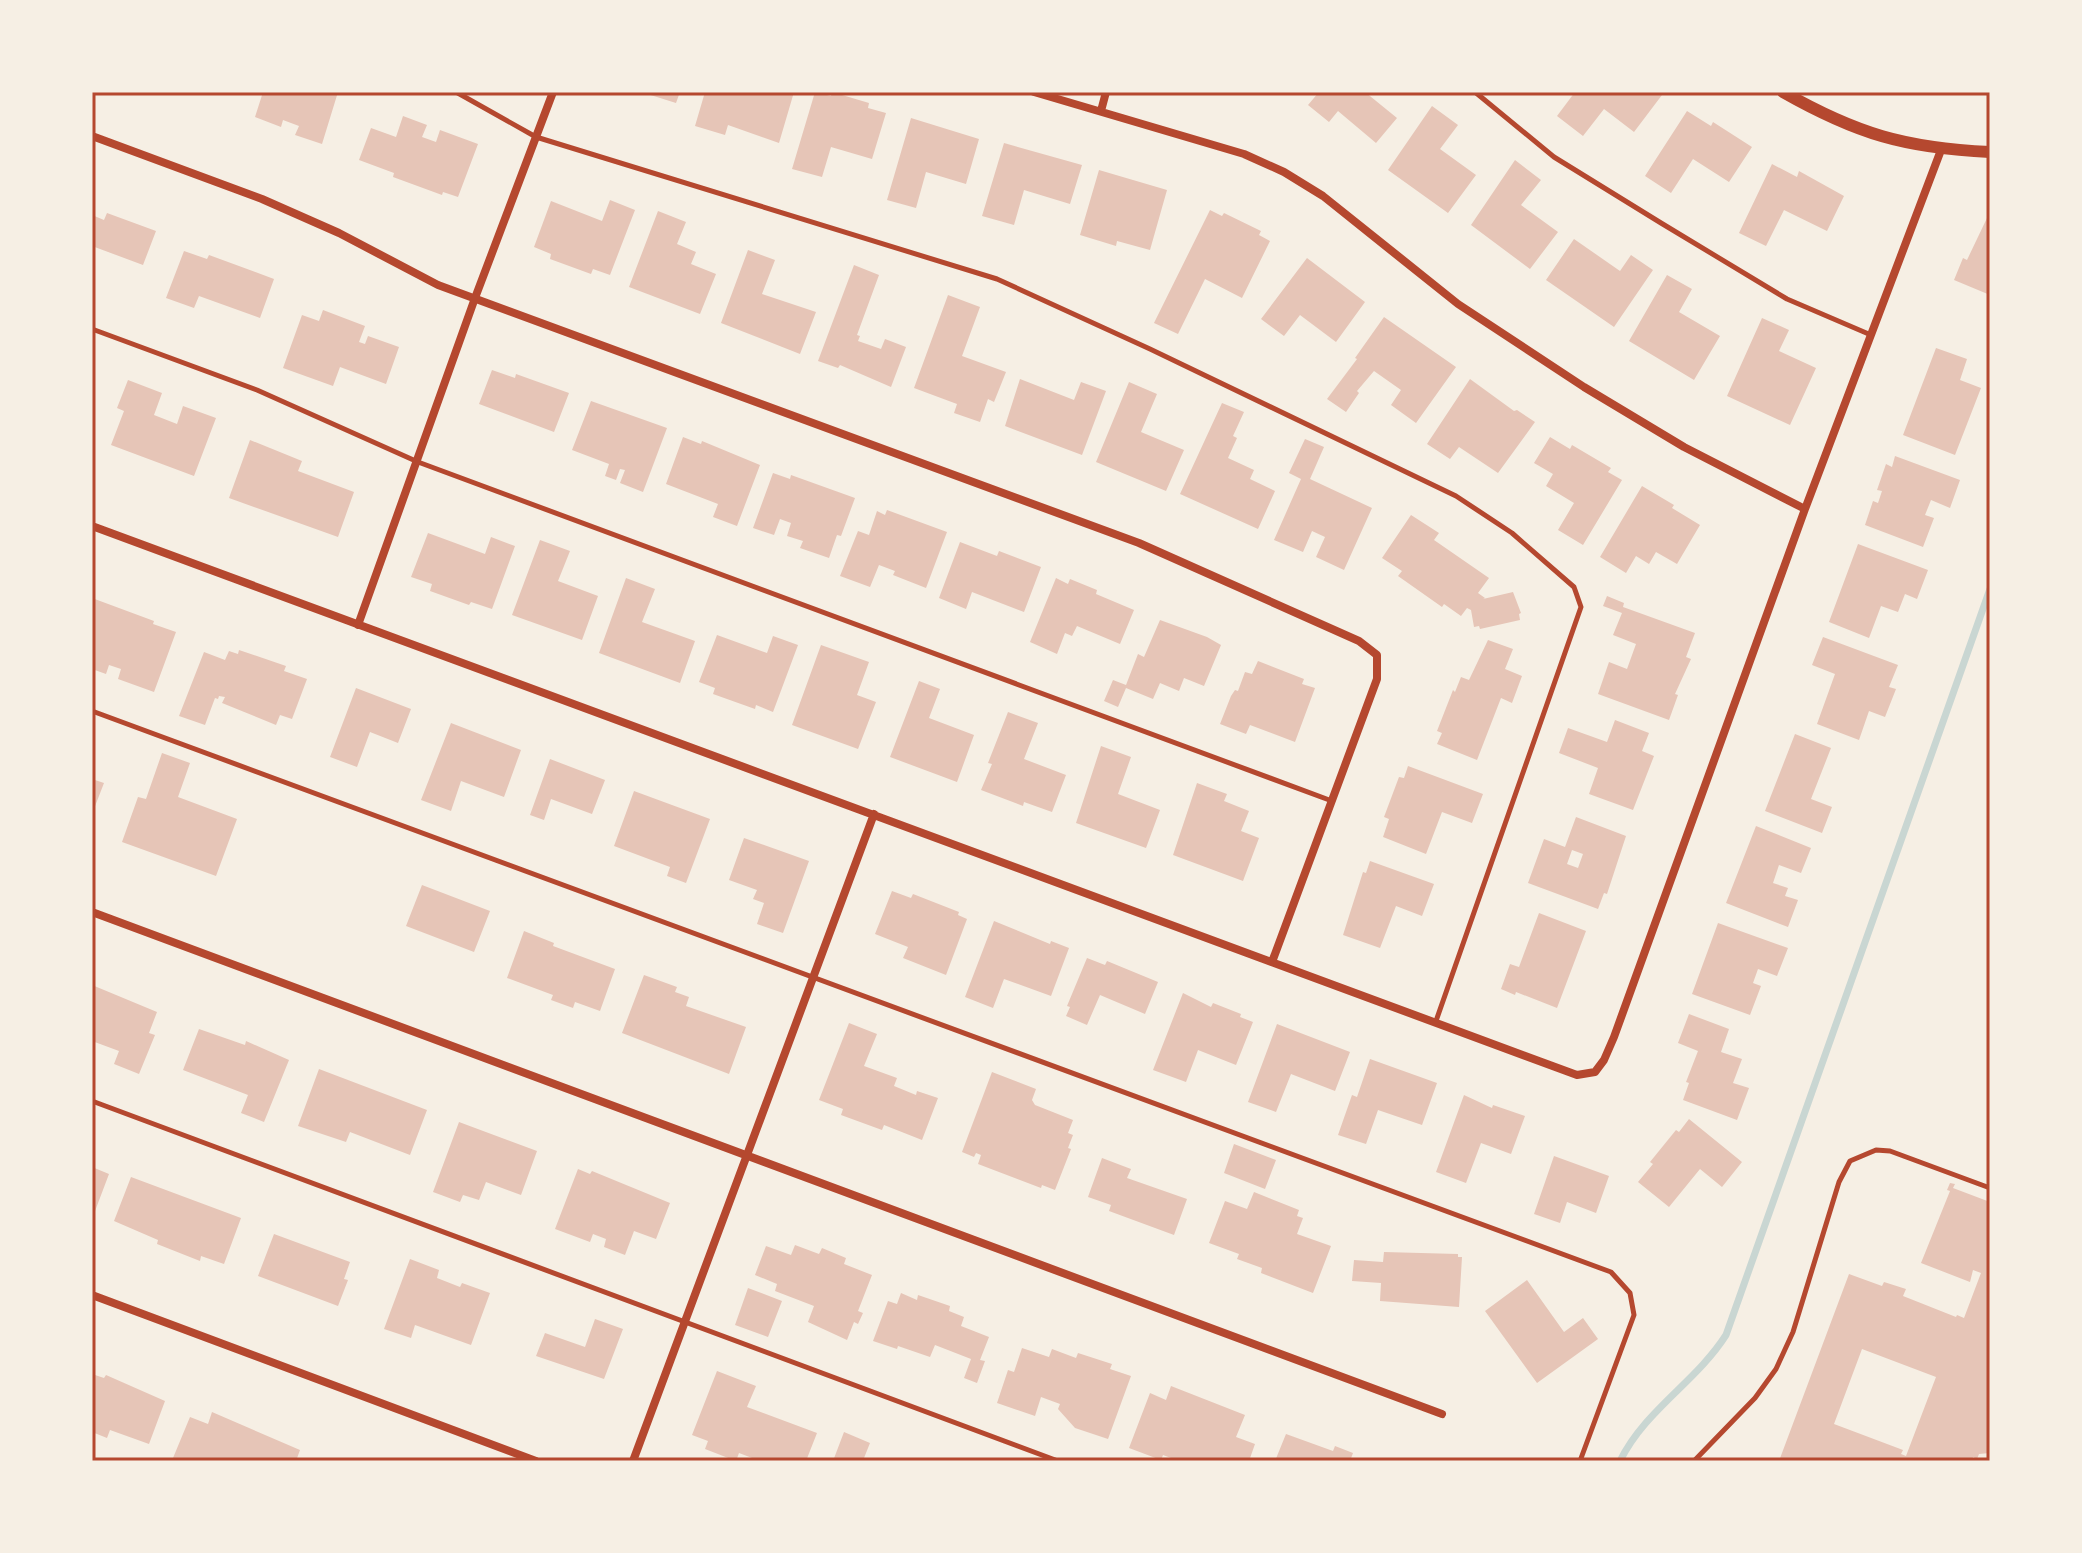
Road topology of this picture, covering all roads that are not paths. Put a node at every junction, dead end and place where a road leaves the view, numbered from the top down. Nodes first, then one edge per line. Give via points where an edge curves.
1 (456, 92) edge
2 (553, 92) edge
3 (1034, 92) edge
4 (1106, 92) edge
5 (1475, 92) edge
6 (1783, 92) edge
7 (1101, 111) junction
8 (92, 136) edge
9 (536, 137) junction
10 (1941, 150) junction
11 (1990, 152) edge
12 (475, 298) junction
13 (92, 329) edge
14 (1872, 335) junction
15 (418, 462) junction
16 (1805, 509) junction
17 (92, 526) edge
18 (358, 625) junction
19 (92, 711) edge
20 (1333, 801) junction
21 (874, 814) junction
22 (92, 912) edge
23 (1272, 962) junction
24 (814, 977) junction
25 (1436, 1021) junction
26 (92, 1101) edge
27 (746, 1155) junction
28 (1990, 1188) edge
29 (92, 1295) edge
30 (685, 1321) junction
31 (1442, 1414) dead end
32 (536, 1461) edge
33 (633, 1461) edge
34 (1058, 1461) edge
35 (1580, 1461) edge
36 (1694, 1461) edge

1 - 9 lane
2 - 9 street
3 - 7 street
4 - 7 street
5 - 14 lane via 1554,157 1634,206 1787,299
6 - 10 street via 1830,119 1888,140
7 - 16 street via 1244,154 1284,172 1323,196 1458,304 1584,387 1684,447
8 - 12 street via 262,199
9 - 12 street
9 - 25 lane via 997,279 1456,496 1512,533 1574,587 1581,607
10 - 11 street
10 - 14 street
12 - 15 street
12 - 20 street via 1139,543 1359,641 1377,655 1377,679
13 - 15 lane via 257,390
14 - 16 street
15 - 18 street
15 - 20 lane
16 - 25 street via 1604,1060 1595,1072 1577,1075
17 - 18 street
18 - 21 street
19 - 24 lane
20 - 23 street
21 - 23 street
21 - 24 street
22 - 27 street
23 - 25 street
24 - 27 street
24 - 35 lane via 1611,1272 1630,1293 1634,1315
26 - 30 lane
27 - 30 street
27 - 31 street
28 - 36 lane via 1890,1151 1868,1152 1850,1161 1776,1369
29 - 32 street
30 - 33 street
30 - 34 lane

